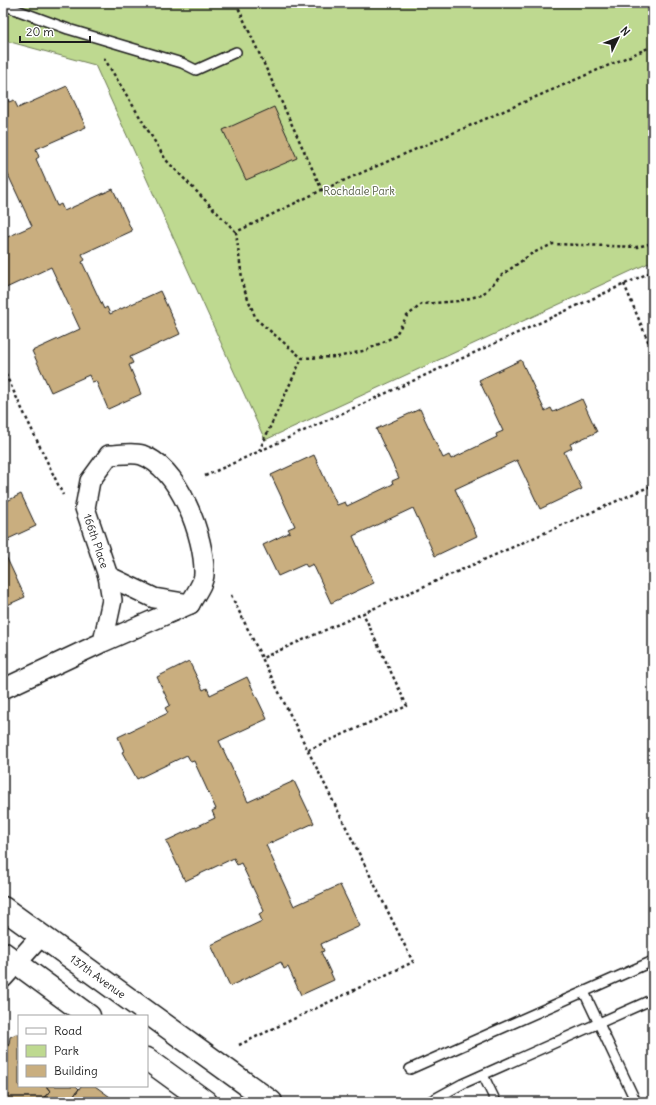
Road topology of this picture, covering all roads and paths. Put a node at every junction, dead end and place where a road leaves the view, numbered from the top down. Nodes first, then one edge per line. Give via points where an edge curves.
1 (236, 3) edge
2 (3, 5) edge
3 (653, 46) edge
4 (236, 52) dead end
5 (103, 56) dead end
6 (322, 190) junction
7 (236, 232) junction
8 (653, 243) edge
9 (653, 271) edge
10 (624, 284) junction
11 (653, 353) edge
12 (302, 358) junction
13 (3, 369) edge
14 (259, 451) junction
15 (205, 476) dead end
16 (653, 485) edge
17 (63, 495) dead end
18 (108, 576) junction
19 (230, 595) dead end
20 (190, 604) junction
21 (362, 613) junction
22 (103, 642) junction
23 (262, 658) junction
24 (3, 689) edge
25 (308, 750) junction
26 (3, 908) edge
27 (41, 936) junction
28 (653, 961) edge
29 (7, 965) edge
30 (584, 992) junction
31 (653, 999) edge
32 (87, 1015) edge
33 (148, 1015) edge
34 (148, 1015) edge
35 (600, 1023) junction
36 (239, 1045) dead end
37 (148, 1060) edge
38 (410, 1069) dead end
39 (483, 1075) junction
40 (261, 1099) edge
41 (206, 1102) edge
42 (429, 1102) edge
43 (496, 1102) edge
44 (636, 1102) edge

1 - 6 path
2 - 4 lane via 68,29 182,63 196,70
3 - 6 path
5 - 7 path via 166,160
6 - 7 path
7 - 12 path via 243,286 256,319
8 - 12 path via 636,247 553,244 530,254 502,275 482,295 458,301 422,304 407,316 395,336 368,350 338,357
9 - 10 path
10 - 11 path
10 - 14 path
12 - 14 path
13 - 17 path
14 - 15 path
16 - 21 path
18 - 20 street, 166th Place via 154,598
18 - 20 street, 166th Place via 85,508 90,481 109,455 141,455 160,465 184,498 201,544 204,576
18 - 22 street, 166th Place via 112,600
19 - 23 path
20 - 22 street
21 - 23 path
21 - 25 path via 407,706
22 - 24 street
23 - 25 path
25 - 36 path via 413,962
26 - 27 street, 137th Avenue
27 - 29 street
27 - 34 street, 137th Avenue
28 - 30 lane
29 - 32 street
30 - 35 lane
30 - 38 lane
31 - 35 lane
33 - 40 street, 137th Avenue
35 - 39 lane
35 - 44 lane
37 - 41 street
39 - 42 lane
39 - 43 lane

